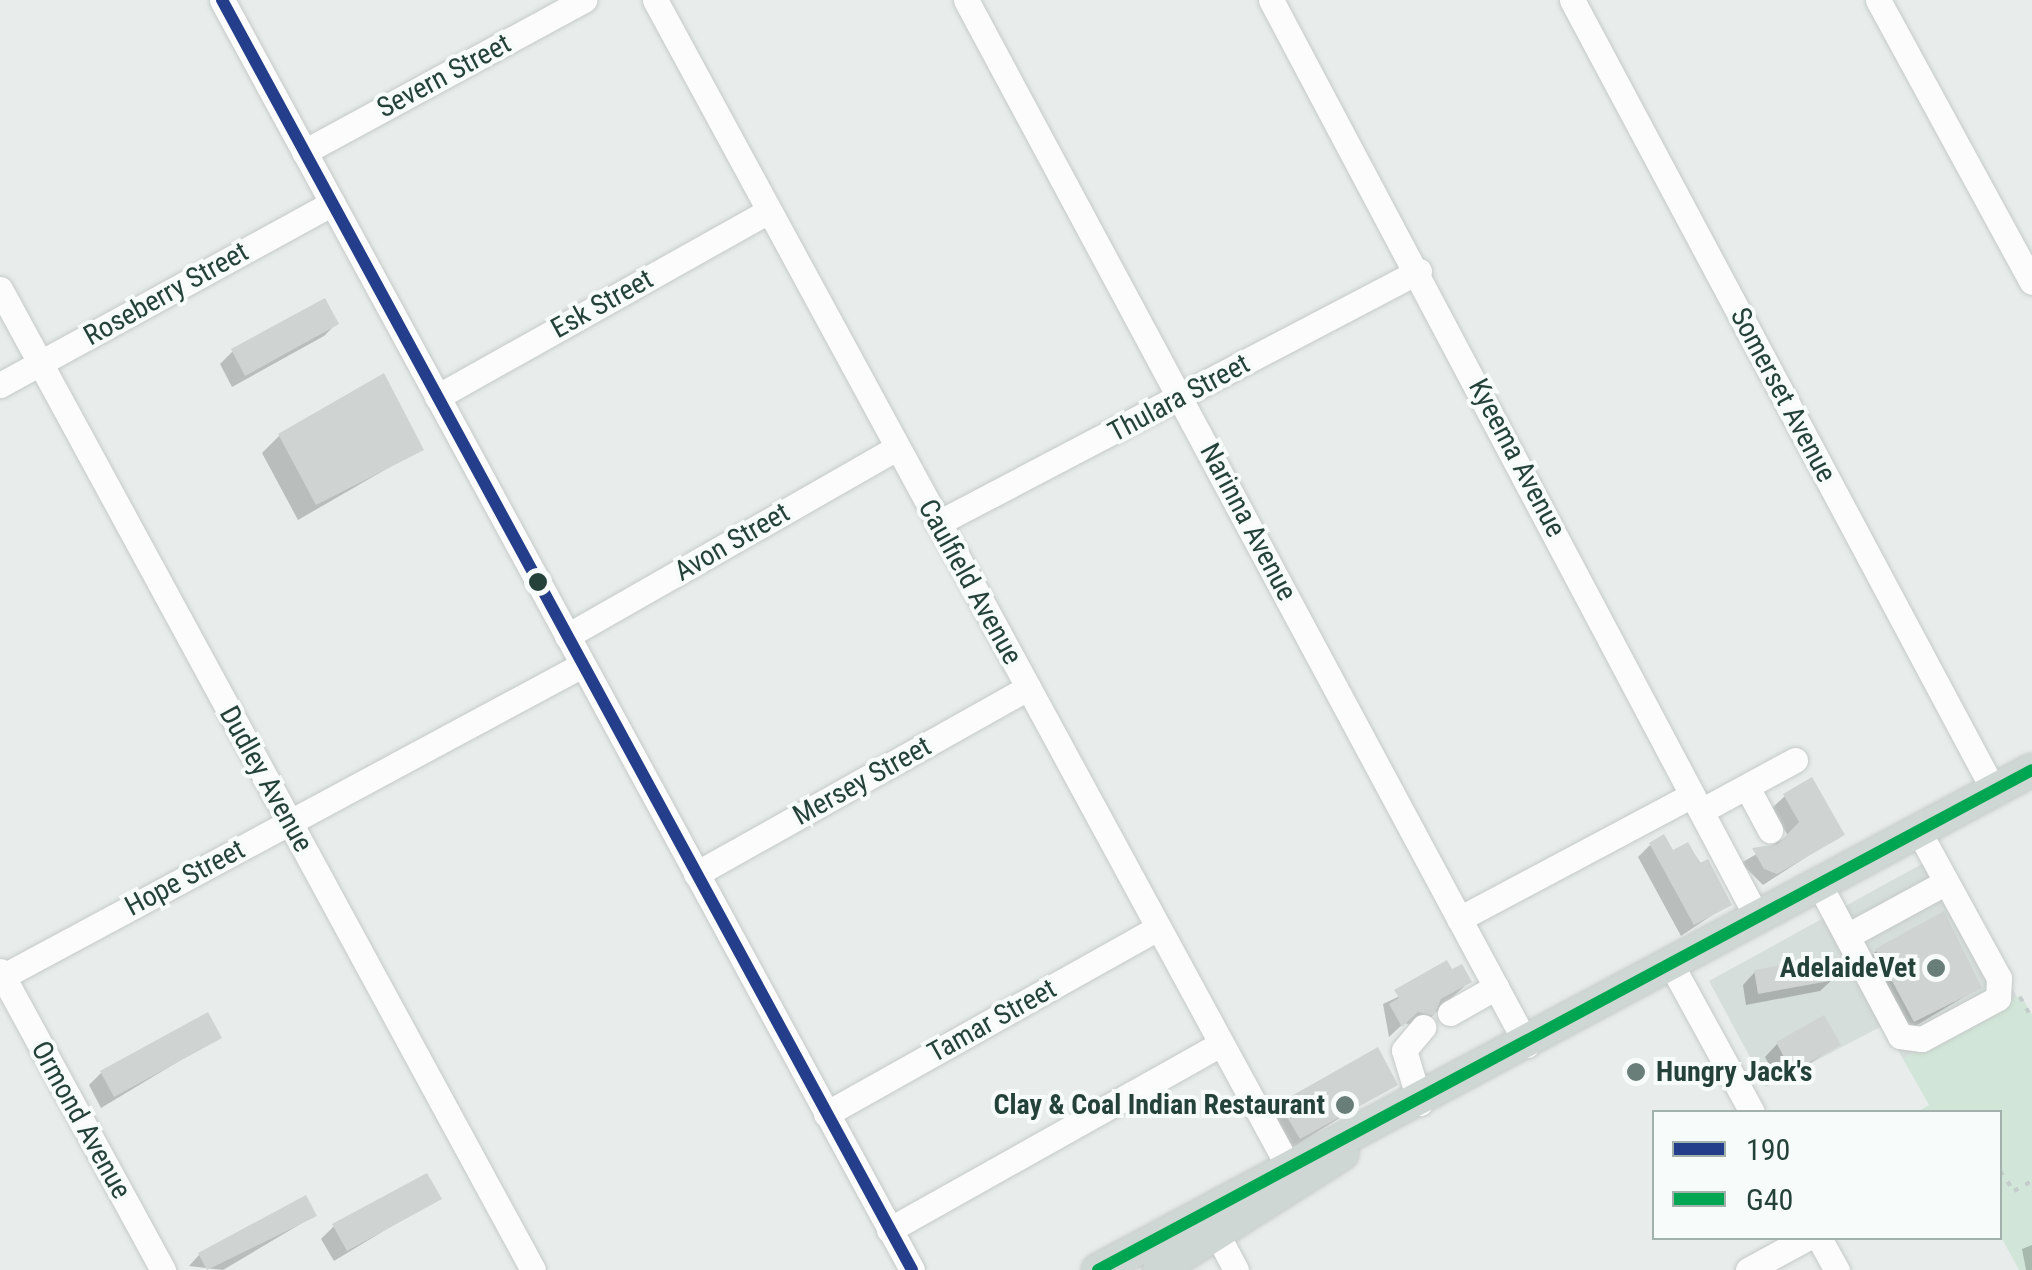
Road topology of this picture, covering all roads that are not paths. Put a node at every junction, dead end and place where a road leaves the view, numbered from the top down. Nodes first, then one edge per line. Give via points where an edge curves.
1 (222, 0) edge
2 (584, 0) edge
3 (655, 0) edge
4 (966, 0) edge
5 (1271, 0) edge
6 (1572, 0) edge
7 (1878, 0) edge
8 (304, 152) junction
9 (332, 203) junction
10 (768, 211) junction
11 (1418, 271) junction
12 (2032, 282) edge
13 (0, 289) edge
14 (40, 363) junction
15 (0, 385) edge
16 (437, 396) junction
17 (1182, 397) junction
18 (897, 448) junction
19 (938, 524) junction
20 (567, 636) junction
21 (582, 665) junction
22 (1028, 688) junction
23 (1795, 760) dead end
24 (2032, 770) edge
25 (1746, 787) junction
26 (1994, 791) junction
27 (1697, 803) junction
28 (289, 822) junction
29 (1770, 830) dead end
30 (1919, 832) junction
31 (696, 874) junction
32 (1946, 882) junction
33 (1820, 886) junction
34 (1459, 919) junction
35 (1758, 919) junction
36 (1157, 928) junction
37 (1847, 936) junction
38 (1672, 966) junction
39 (1, 975) edge
40 (1496, 988) junction
41 (1450, 1013) dead end
42 (1423, 1027) dead end
43 (1220, 1044) junction
44 (1527, 1045) junction
45 (1420, 1104) junction
46 (1751, 1110) edge
47 (826, 1114) junction
48 (1377, 1126) junction
49 (1287, 1164) junction
50 (889, 1230) junction
51 (1218, 1236) junction
52 (1803, 1240) edge
53 (1821, 1240) edge
54 (162, 1270) edge
55 (533, 1270) edge
56 (912, 1270) edge
57 (1098, 1270) edge
58 (1159, 1270) edge
59 (1236, 1270) edge
60 (1748, 1270) edge
61 (1837, 1270) edge

1 - 8 street
2 - 8 street, Severn Street
3 - 10 street, Caulfield Avenue
4 - 17 street, Narinna Avenue
5 - 11 street, Kyeema Avenue
6 - 26 street, Somerset Avenue
7 - 12 street
8 - 9 street
9 - 14 street, Roseberry Street
9 - 16 street
10 - 16 street, Esk Street
10 - 18 street, Caulfield Avenue
11 - 17 street, Thulara Street
11 - 27 street, Kyeema Avenue
13 - 14 street, Dudley Avenue
14 - 15 street, Roseberry Street
14 - 28 street, Dudley Avenue
16 - 20 street
17 - 19 street, Thulara Street
17 - 34 street, Narinna Avenue
18 - 19 street, Caulfield Avenue
18 - 20 street, Avon Street
19 - 22 street, Caulfield Avenue
20 - 21 street
21 - 28 street, Hope Street
21 - 31 street
22 - 31 street, Mersey Street
22 - 36 street, Caulfield Avenue
23 - 25 street
24 - 26 main road
25 - 27 street
25 - 29 street
26 - 30 main road
27 - 34 street
27 - 35 street, Kyeema Avenue
28 - 39 street, Hope Street
28 - 55 street, Dudley Avenue
30 - 32 street
30 - 33 main road
31 - 47 street
32 - 37 street
32 - 37 street via 1998,978 1998,998 1922,1040 1900,1036
33 - 35 main road
33 - 37 street
34 - 40 street, Narinna Avenue
35 - 38 main road
36 - 43 street, Caulfield Avenue
36 - 47 street, Tamar Street
38 - 44 main road
38 - 46 street
39 - 54 street, Ormond Avenue
40 - 41 street
40 - 44 street, Narinna Avenue
42 - 45 street via 1404,1050
43 - 49 street, Caulfield Avenue
43 - 50 street
44 - 45 main road
45 - 48 main road
47 - 50 street
48 - 49 main road
48 - 51 main road
49 - 57 main road
50 - 56 street
51 - 58 main road
51 - 59 street
52 - 60 street
53 - 61 street

